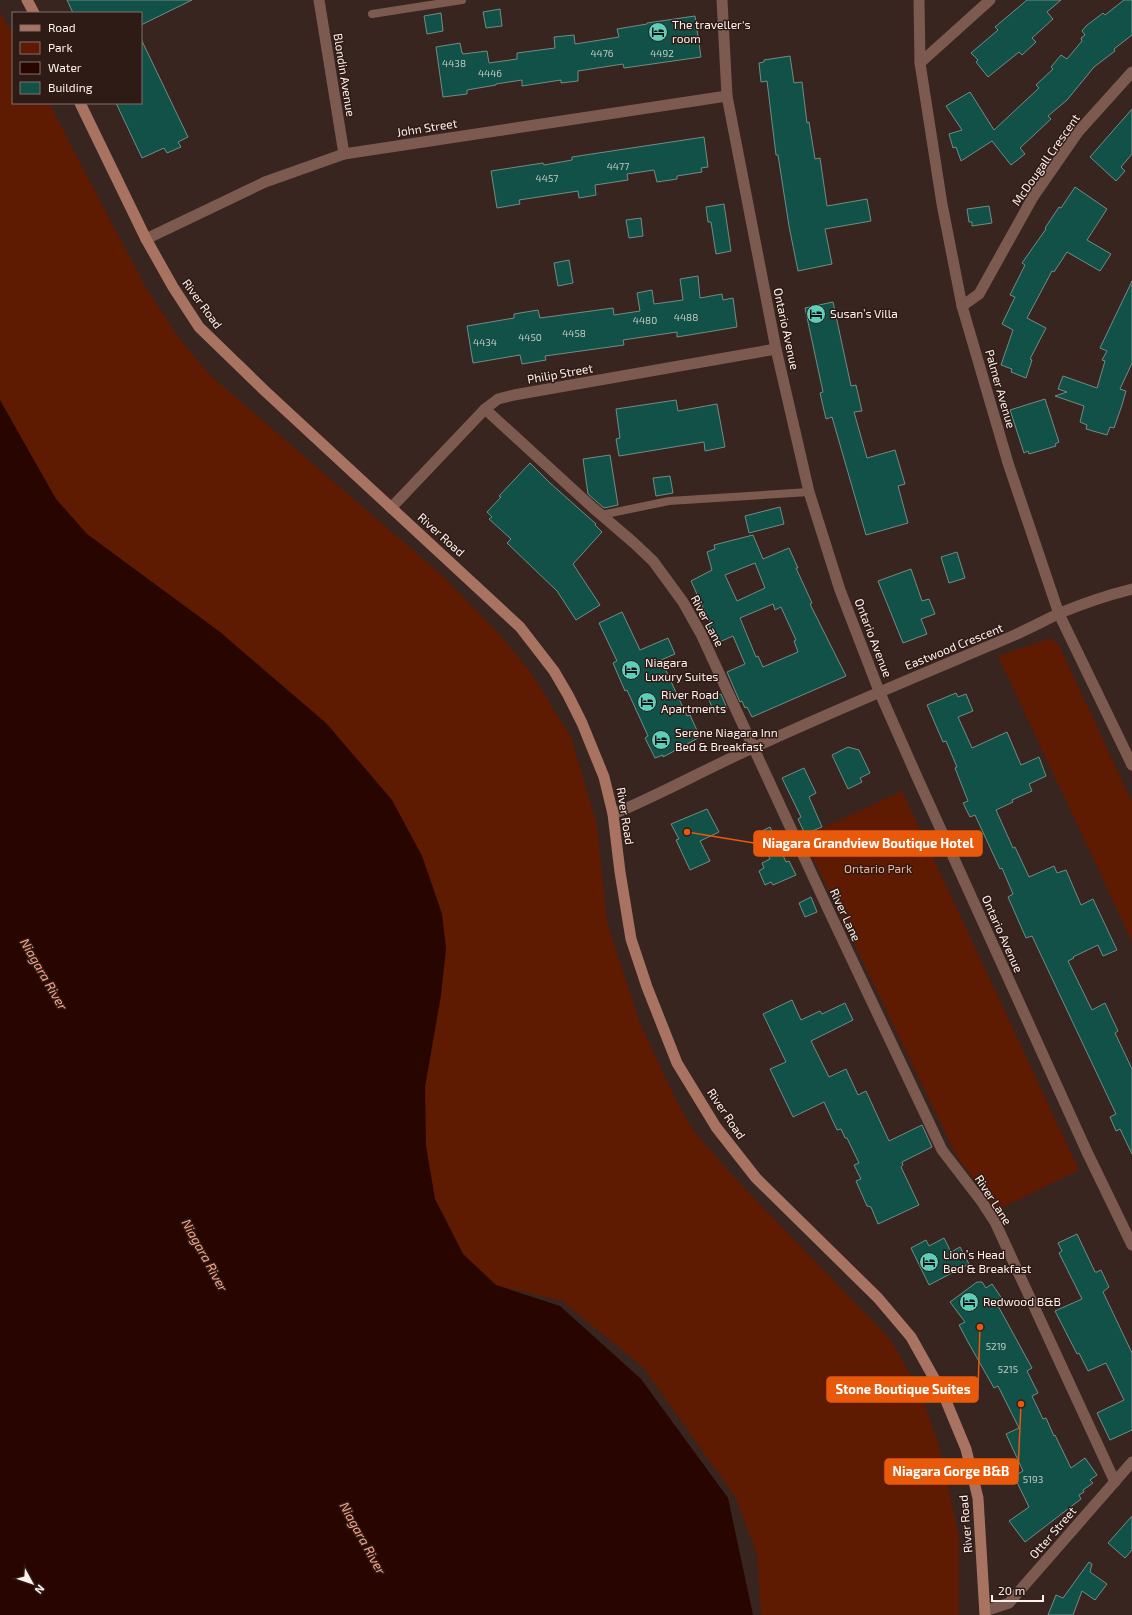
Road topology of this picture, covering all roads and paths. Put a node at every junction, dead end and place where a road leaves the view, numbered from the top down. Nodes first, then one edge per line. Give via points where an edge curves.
1 (27, 0) edge
2 (319, 0) edge
3 (462, 0) edge
4 (722, 0) edge
5 (919, 0) edge
6 (990, 0) edge
7 (33, 12) edge
8 (372, 14) dead end
9 (920, 63) junction
10 (1132, 72) edge
11 (727, 96) junction
12 (80, 104) edge
13 (344, 154) junction
14 (146, 239) junction
15 (962, 306) junction
16 (776, 349) junction
17 (485, 409) junction
18 (809, 492) junction
19 (391, 508) junction
20 (601, 515) junction
21 (1132, 589) edge
22 (1059, 614) junction
23 (879, 691) junction
24 (754, 747) junction
25 (1132, 765) edge
26 (613, 814) junction
27 (1132, 1245) edge
28 (1132, 1462) edge
29 (1115, 1482) junction
30 (985, 1613) edge

1 - 7 main road
2 - 13 street, Blondin Avenue
3 - 8 lane
4 - 11 street, Ontario Avenue
5 - 9 street, Palmer Avenue
6 - 9 street
9 - 15 street, Palmer Avenue via 942,204
10 - 15 street, McDougall Crescent via 1078,132 1033,197 979,294
11 - 13 street, John Street
11 - 16 street, Ontario Avenue
12 - 14 main road, River Road
13 - 14 street, John Street via 265,182
14 - 19 main road, River Road via 199,327
15 - 22 street, Palmer Avenue via 1008,463
16 - 17 street, Philip Street via 514,395 498,399
16 - 18 street, Ontario Avenue
17 - 19 street, Philip Street
17 - 20 street, River Lane
18 - 20 lane via 670,501
18 - 23 street, Ontario Avenue via 840,590
19 - 26 main road, River Road via 520,627 554,671 595,752
20 - 24 street, River Lane via 653,561 683,602 702,634
21 - 22 street, Eastwood Crescent
22 - 23 street, Eastwood Crescent via 1024,632
22 - 25 street, Palmer Avenue
23 - 24 street, Eastwood Crescent
23 - 27 street, Ontario Avenue via 916,777
24 - 26 street, Eastwood Crescent via 644,802
24 - 29 street, River Lane via 942,1150 995,1222
26 - 30 main road, River Road via 632,939 647,987 677,1063 716,1127 756,1178 878,1298 911,1337 944,1396 966,1449 978,1498
28 - 29 street, Otter Street
29 - 30 street, Otter Street via 1009,1603

